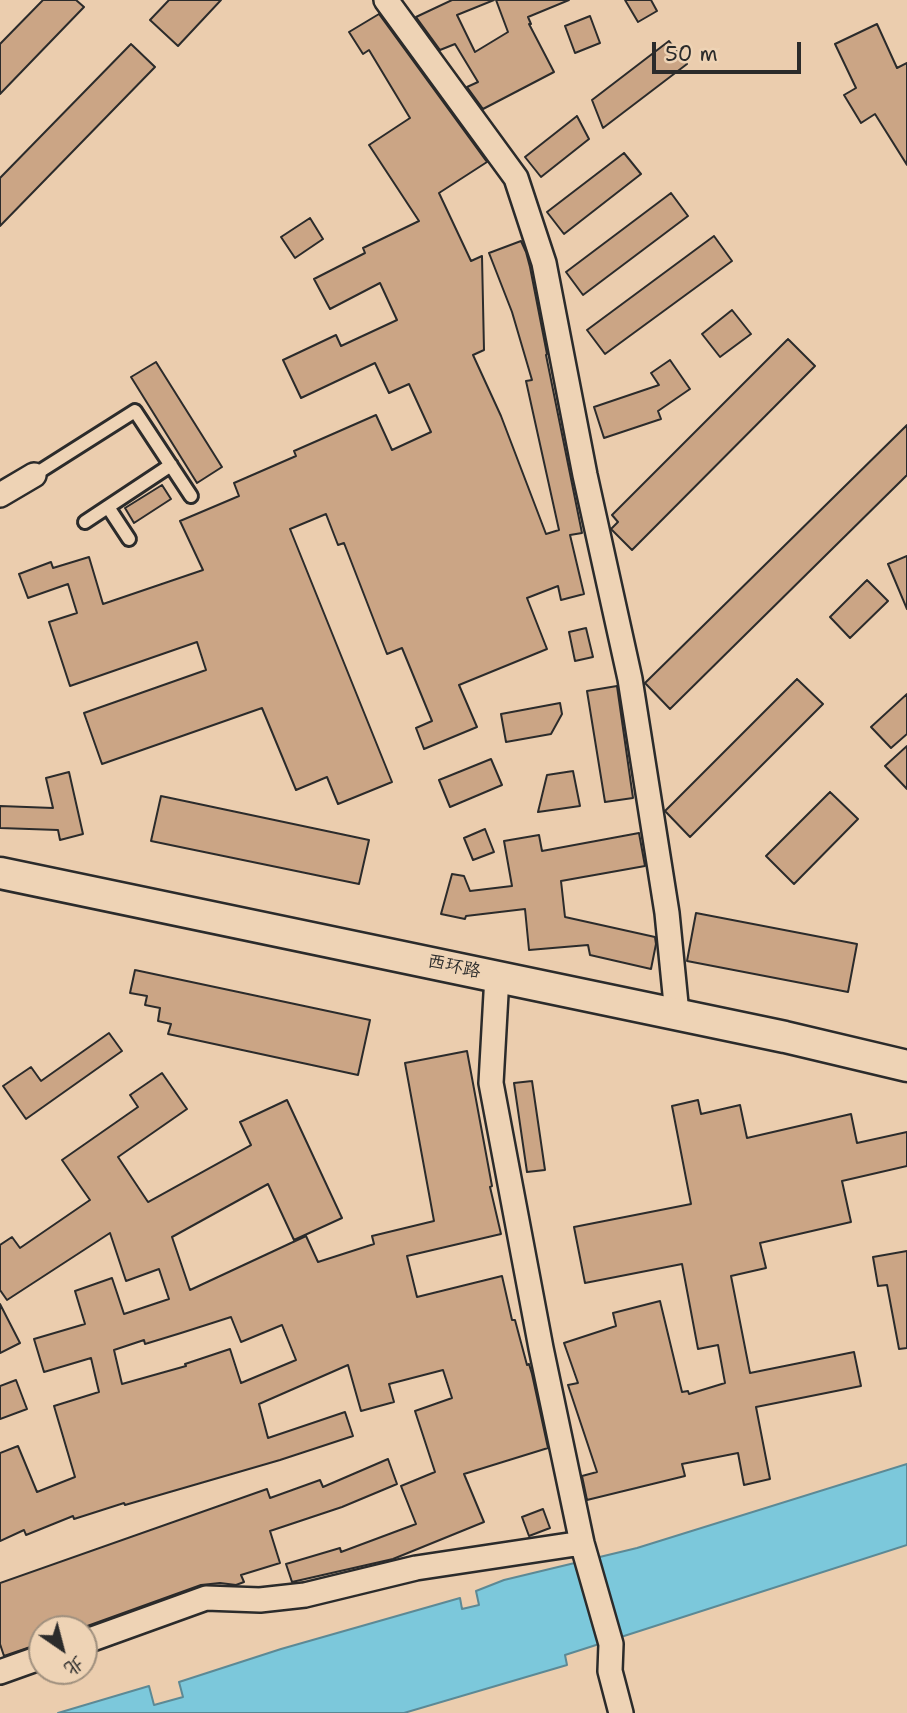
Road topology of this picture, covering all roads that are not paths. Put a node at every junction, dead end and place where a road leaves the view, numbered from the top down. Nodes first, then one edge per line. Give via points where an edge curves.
1 (386, 0) edge
2 (171, 466) junction
3 (34, 475) joint
4 (0, 495) edge
5 (191, 496) dead end
6 (108, 507) junction
7 (85, 522) dead end
8 (129, 539) dead end
9 (0, 873) edge
10 (497, 976) junction
11 (677, 1014) junction
12 (907, 1066) edge
13 (582, 1543) junction
14 (98, 1637) edge
15 (28, 1662) edge
16 (0, 1672) edge
17 (621, 1713) edge

1 - 11 street via 516,178 544,262 630,679 667,913
2 - 3 lane via 135,411
2 - 5 lane
2 - 6 lane
3 - 4 street
6 - 7 lane
6 - 8 lane
9 - 10 street, 西环路
10 - 11 street, 西环路
10 - 13 street via 491,1083
11 - 12 street, 西环路
13 - 14 street via 416,1568 305,1595 260,1600 206,1598
13 - 17 street via 611,1644 610,1671
15 - 16 street

